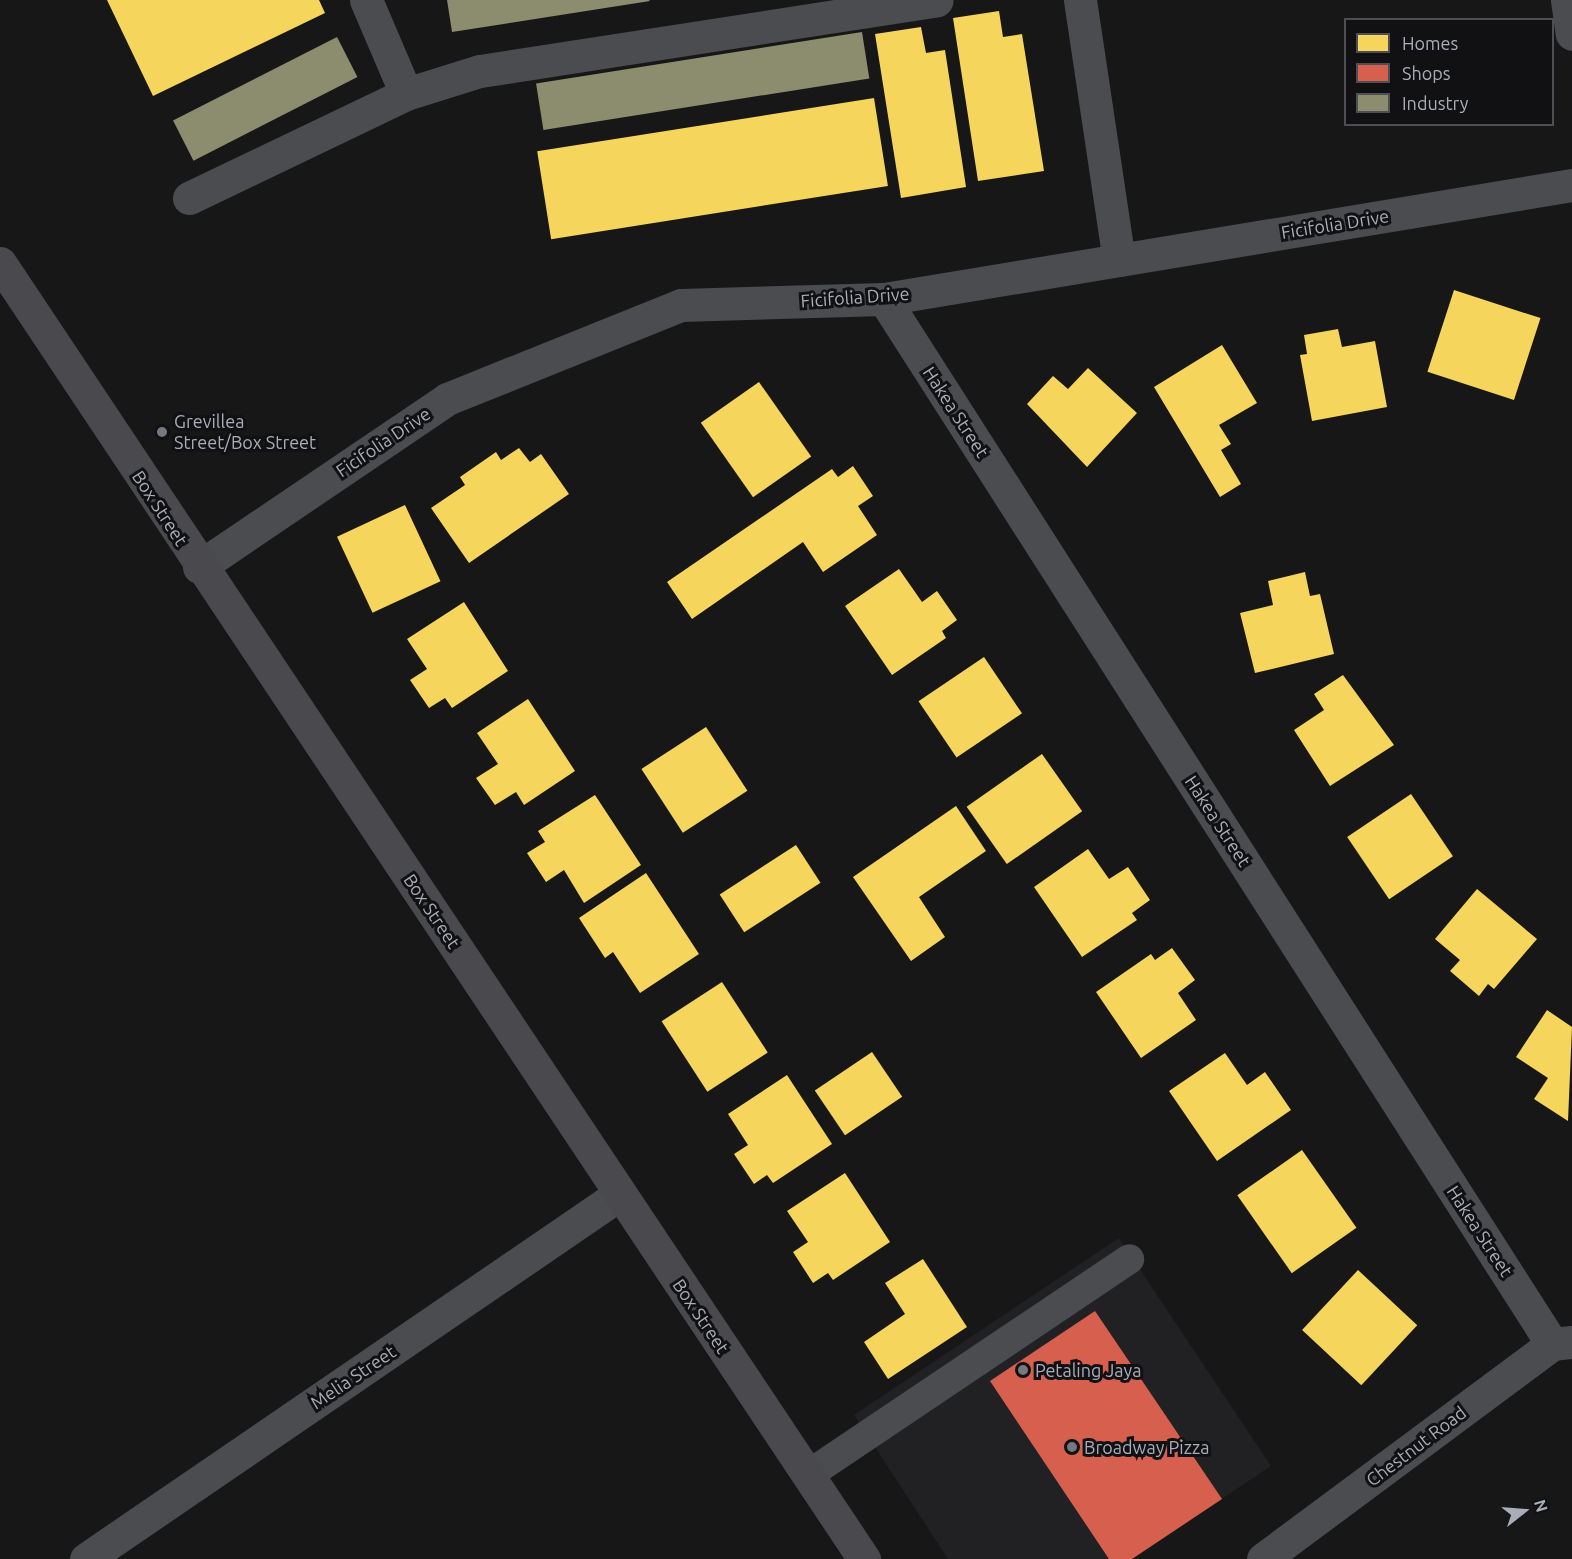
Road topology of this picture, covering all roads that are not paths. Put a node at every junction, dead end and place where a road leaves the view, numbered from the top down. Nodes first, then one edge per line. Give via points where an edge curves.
1 (366, 0) edge
2 (937, 0) edge
3 (1080, 0) edge
4 (1566, 0) edge
5 (1572, 33) edge
6 (406, 94) junction
7 (1572, 185) edge
8 (189, 198) dead end
9 (1119, 260) junction
10 (0, 263) edge
11 (884, 299) junction
12 (199, 567) junction
13 (620, 1194) junction
14 (1130, 1260) dead end
15 (1562, 1343) edge
16 (808, 1475) junction
17 (86, 1559) edge
18 (864, 1559) edge
19 (1263, 1559) edge

1 - 6 street
2 - 6 street via 480,71
3 - 9 street
4 - 5 street
6 - 8 street
7 - 9 street, Ficifolia Drive
9 - 11 street, Ficifolia Drive
10 - 12 main road, Box Street
11 - 12 street, Ficifolia Drive via 681,305 447,399
11 - 15 street, Hakea Street
12 - 13 main road, Box Street
13 - 16 main road, Box Street
13 - 17 street, Melia Street
14 - 16 lane
15 - 19 street, Chestnut Road
16 - 18 main road, Box Street

